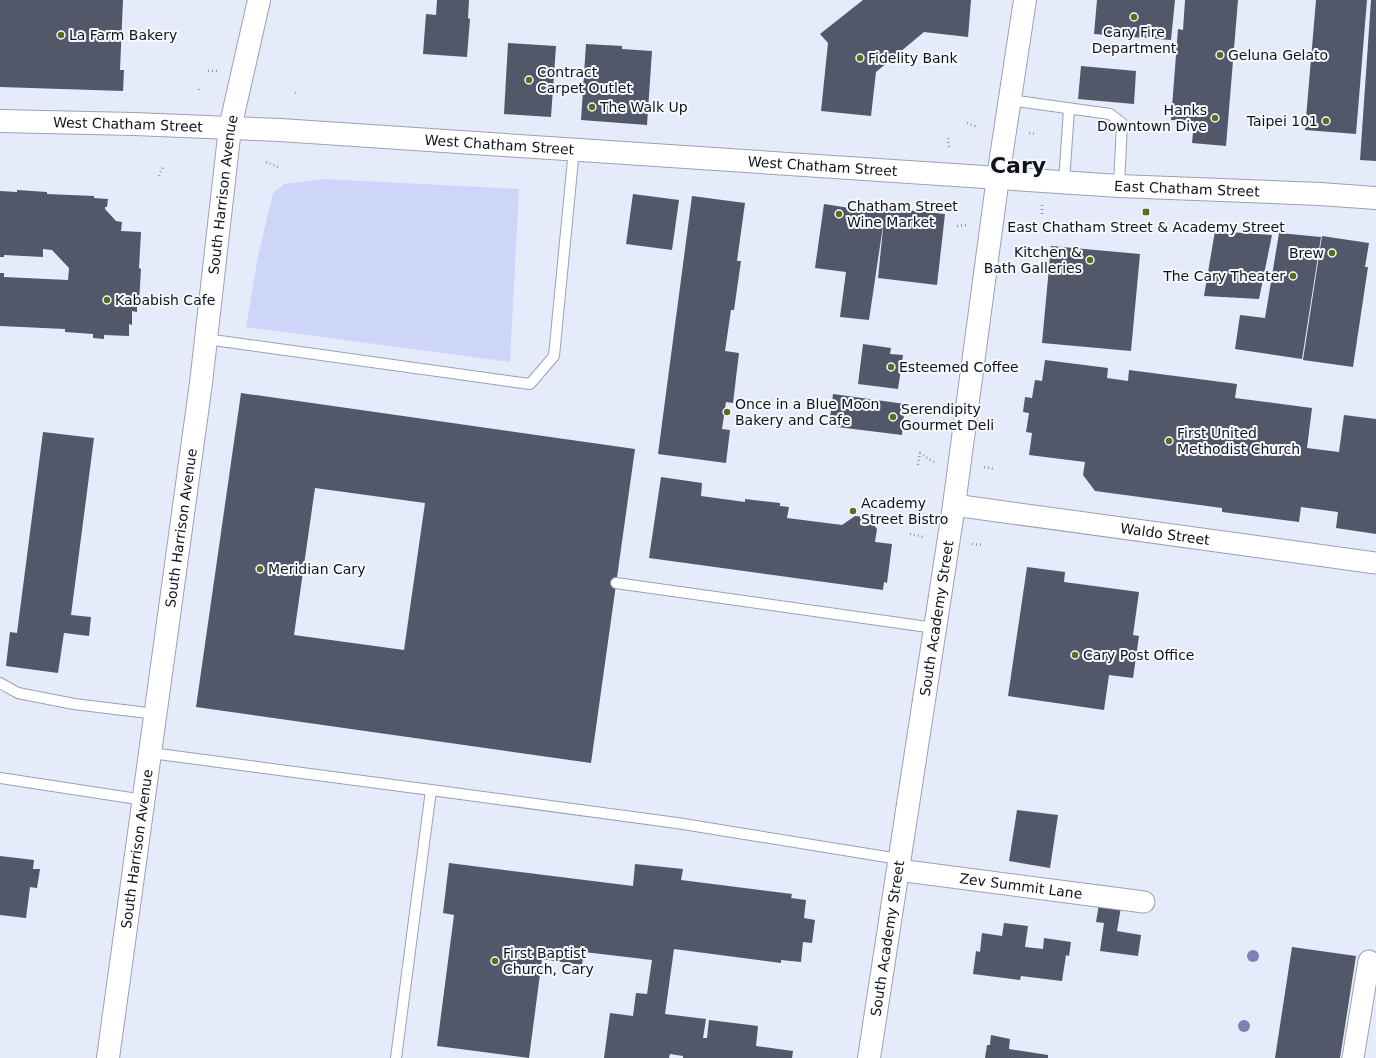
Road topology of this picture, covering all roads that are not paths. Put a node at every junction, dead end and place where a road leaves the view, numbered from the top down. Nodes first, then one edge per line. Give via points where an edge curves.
1 (259, 0) edge
2 (1025, 0) edge
3 (1010, 100) junction
4 (1069, 109) junction
5 (0, 121) edge
6 (230, 128) junction
7 (574, 149) junction
8 (998, 178) junction
9 (1064, 182) junction
10 (1119, 186) junction
11 (1376, 198) edge
12 (206, 339) junction
13 (954, 505) junction
14 (1376, 563) edge
15 (616, 584) dead end
16 (935, 628) junction
17 (0, 683) edge
18 (156, 714) junction
19 (151, 753) junction
20 (0, 778) edge
21 (431, 790) junction
22 (144, 800) junction
23 (899, 865) junction
24 (1144, 902) dead end
25 (1369, 961) dead end
26 (108, 1058) edge
27 (396, 1058) edge
28 (869, 1058) edge
29 (1353, 1058) edge

1 - 6 main road, South Harrison Avenue
2 - 3 main road, South Academy Street
3 - 4 lane
3 - 8 main road, South Academy Street
4 - 9 lane
4 - 10 lane via 1110,114 1122,123
5 - 6 main road, West Chatham Street
6 - 7 main road, West Chatham Street
6 - 12 main road, South Harrison Avenue
7 - 8 main road, West Chatham Street
7 - 12 lane via 554,356 530,384
8 - 9 main road, East Chatham Street
8 - 13 main road, South Academy Street
9 - 10 main road, East Chatham Street
10 - 11 main road, East Chatham Street
12 - 18 main road, South Harrison Avenue
13 - 14 street, Waldo Street
13 - 16 main road, South Academy Street
15 - 16 lane
16 - 23 main road, South Academy Street
17 - 18 lane via 18,693 74,704
18 - 19 main road, South Harrison Avenue
19 - 21 lane
19 - 22 main road, South Harrison Avenue
20 - 22 lane
21 - 23 lane via 677,823
21 - 27 lane
22 - 26 main road, South Harrison Avenue
23 - 24 street, Zev Summit Lane
23 - 28 main road, South Academy Street
25 - 29 street

